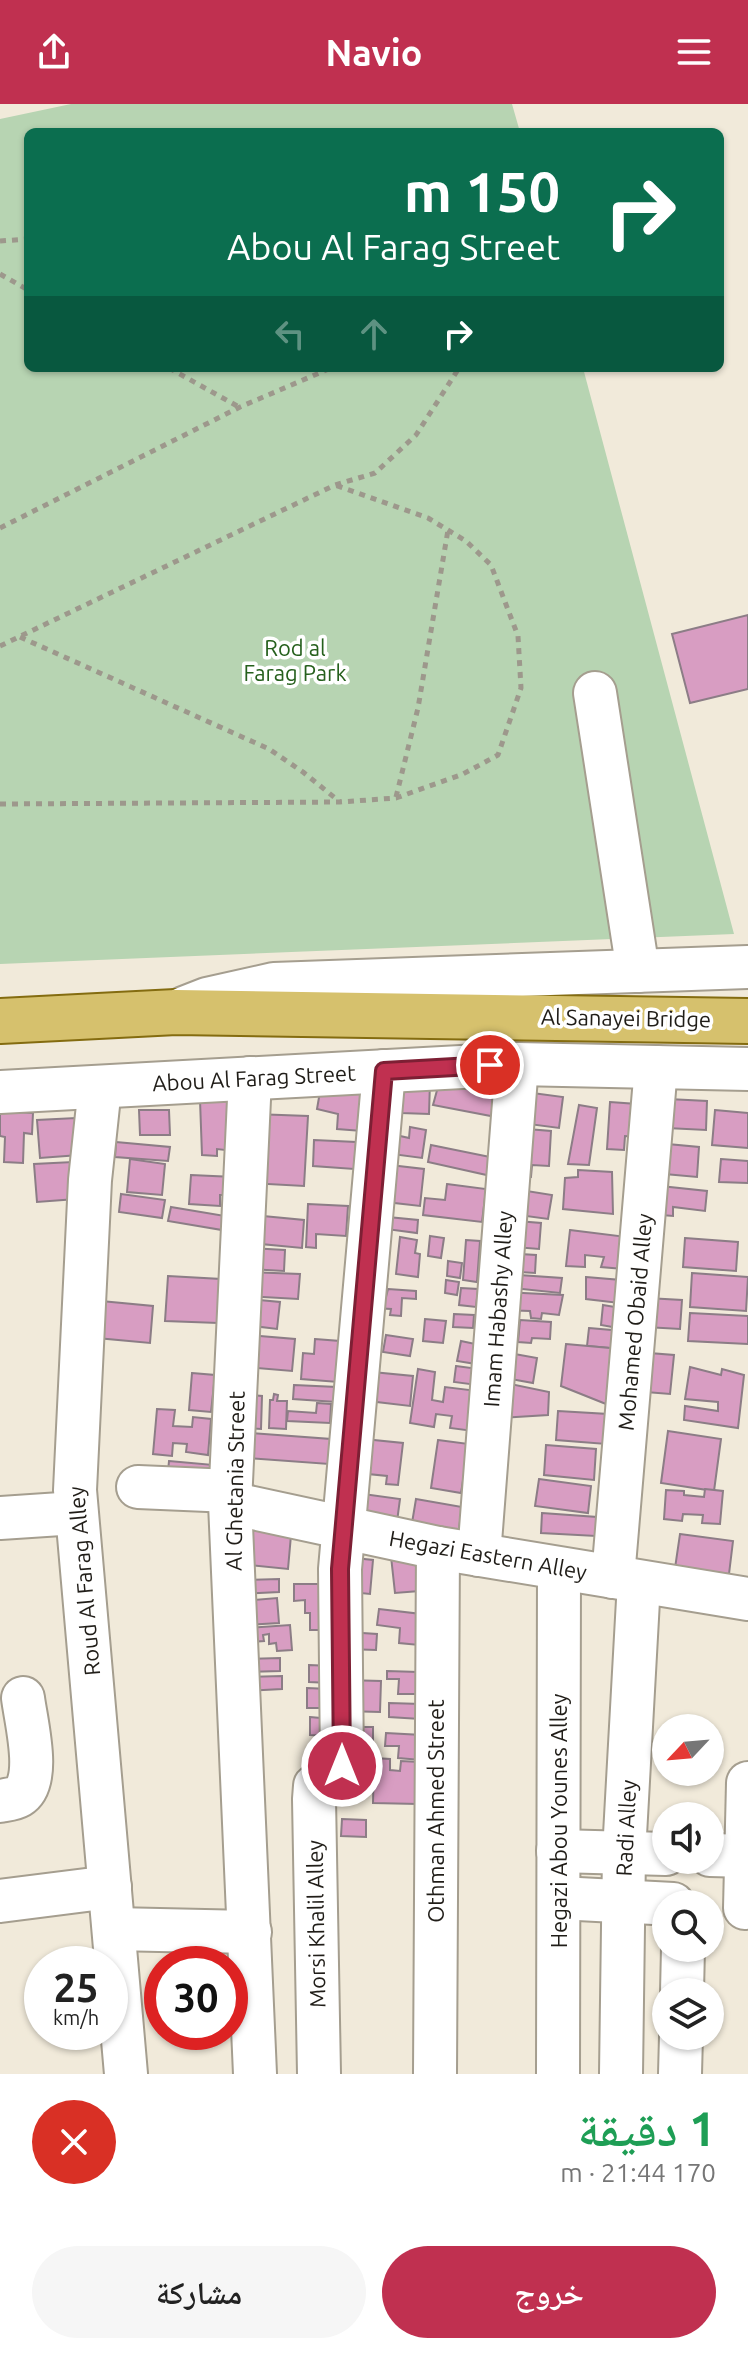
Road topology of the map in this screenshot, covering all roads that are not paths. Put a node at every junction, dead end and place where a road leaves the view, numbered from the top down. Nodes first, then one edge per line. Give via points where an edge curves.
1 (595, 693) dead end
2 (748, 967) edge
3 (638, 971) junction
4 (176, 1012) junction
5 (0, 1021) edge
6 (748, 1021) edge
7 (517, 1064) junction
8 (656, 1067) junction
9 (748, 1069) edge
10 (384, 1071) junction
11 (250, 1078) junction
12 (100, 1087) junction
13 (0, 1092) edge
14 (138, 1487) dead end
15 (230, 1497) junction
16 (76, 1513) junction
17 (0, 1518) edge
18 (344, 1528) junction
19 (438, 1548) junction
20 (479, 1555) junction
21 (559, 1569) junction
22 (626, 1580) junction
23 (748, 1589) edge
24 (748, 1598) edge
25 (23, 1698) dead end
26 (748, 1783) edge
27 (0, 1801) edge
28 (558, 1851) junction
29 (624, 1853) junction
30 (652, 1854) edge
31 (735, 1856) edge
32 (110, 1887) junction
33 (559, 1898) junction
34 (0, 1901) edge
35 (623, 1901) junction
36 (652, 1903) edge
37 (734, 1907) edge
38 (114, 1929) junction
39 (250, 1932) junction
40 (681, 2050) edge
41 (126, 2074) edge
42 (255, 2074) edge
43 (319, 2074) edge
44 (435, 2074) edge
45 (558, 2074) edge
46 (621, 2074) edge
47 (680, 2074) edge

1 - 3 street
2 - 3 street
3 - 4 street via 274,984
4 - 5 main road
4 - 6 main road, Al Sanayei Bridge
7 - 8 street, Abou Al Farag Street
7 - 10 street, Abou Al Farag Street
7 - 20 street, Imam Habashy Alley
8 - 9 street, Abou Al Farag Street
8 - 22 street, Mohamed Obaid Alley
10 - 11 street, Abou Al Farag Street
10 - 18 street, Morsi Khalil Alley
11 - 12 street, Abou Al Farag Street
11 - 15 street, Al Ghetania Street
12 - 13 street, Abou Al Farag Street
12 - 16 street, Roud Al Farag Alley via 90,1180
14 - 15 street, Hegazi Eastern Alley
15 - 18 street, Hegazi Eastern Alley
15 - 39 street, Al Ghetania Street
16 - 17 street
16 - 32 street, Roud Al Farag Alley
18 - 19 street, Hegazi Eastern Alley
18 - 43 street, Morsi Khalil Alley via 342,1766 315,1786 314,1799
19 - 20 street, Hegazi Eastern Alley
19 - 44 street, Othman Ahmed Street
20 - 21 street, Hegazi Eastern Alley
21 - 22 street, Hegazi Eastern Alley
21 - 28 street, Hegazi Abou Younes Alley
22 - 24 street, Hegazi Eastern Alley
22 - 29 street, Radi Alley
23 - 24 street
25 - 27 street via 32,1770 29,1785 19,1796
26 - 31 street
28 - 29 street
28 - 33 street, Hegazi Abou Younes Alley
29 - 30 street
29 - 35 street, Radi Alley
31 - 37 street
32 - 34 street
32 - 38 street, Roud Al Farag Alley
33 - 35 street
33 - 45 street, Hegazi Abou Younes Alley
35 - 36 street
35 - 46 street, Radi Alley
38 - 39 street
38 - 41 street, Roud Al Farag Alley
39 - 42 street, Al Ghetania Street
40 - 47 street

